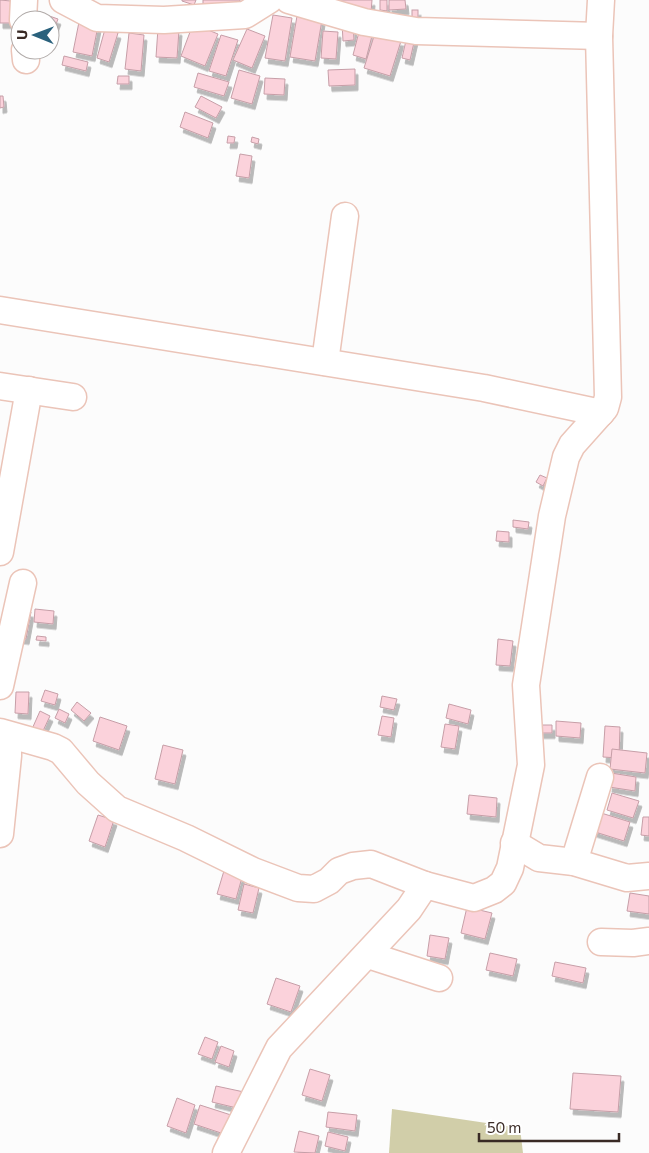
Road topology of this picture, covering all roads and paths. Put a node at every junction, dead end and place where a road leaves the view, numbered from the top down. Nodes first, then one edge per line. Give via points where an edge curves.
1 (63, 0) edge
2 (269, 0) edge
3 (289, 0) edge
4 (601, 0) edge
5 (598, 36) junction
6 (345, 216) dead end
7 (0, 310) edge
8 (325, 362) junction
9 (0, 386) edge
10 (29, 390) junction
11 (73, 397) dead end
12 (601, 413) junction
13 (0, 552) edge
14 (24, 583) dead end
15 (0, 686) edge
16 (4, 734) edge
17 (600, 777) dead end
18 (0, 834) edge
19 (514, 843) junction
20 (574, 862) junction
21 (649, 876) edge
22 (425, 885) junction
23 (649, 941) edge
24 (601, 942) dead end
25 (368, 955) junction
26 (439, 978) dead end
27 (226, 1153) edge

1 - 2 street via 97,18 164,20 245,15
3 - 5 street via 364,22 416,31
4 - 5 street
5 - 12 street via 608,397
6 - 8 street
7 - 8 street
8 - 12 street via 484,388
9 - 10 street
10 - 11 street
10 - 13 street
12 - 19 street via 572,445 566,457 552,516 526,685 531,765
14 - 15 street
16 - 18 street via 8,756
16 - 22 street via 61,751 88,783 117,809 280,882 314,890 339,871 370,864
17 - 20 street
19 - 20 street via 539,858
19 - 22 street via 510,868 503,883 483,896 474,898
20 - 21 street via 627,878
22 - 25 street via 410,909
23 - 24 street
25 - 26 street
25 - 27 street via 279,1048

